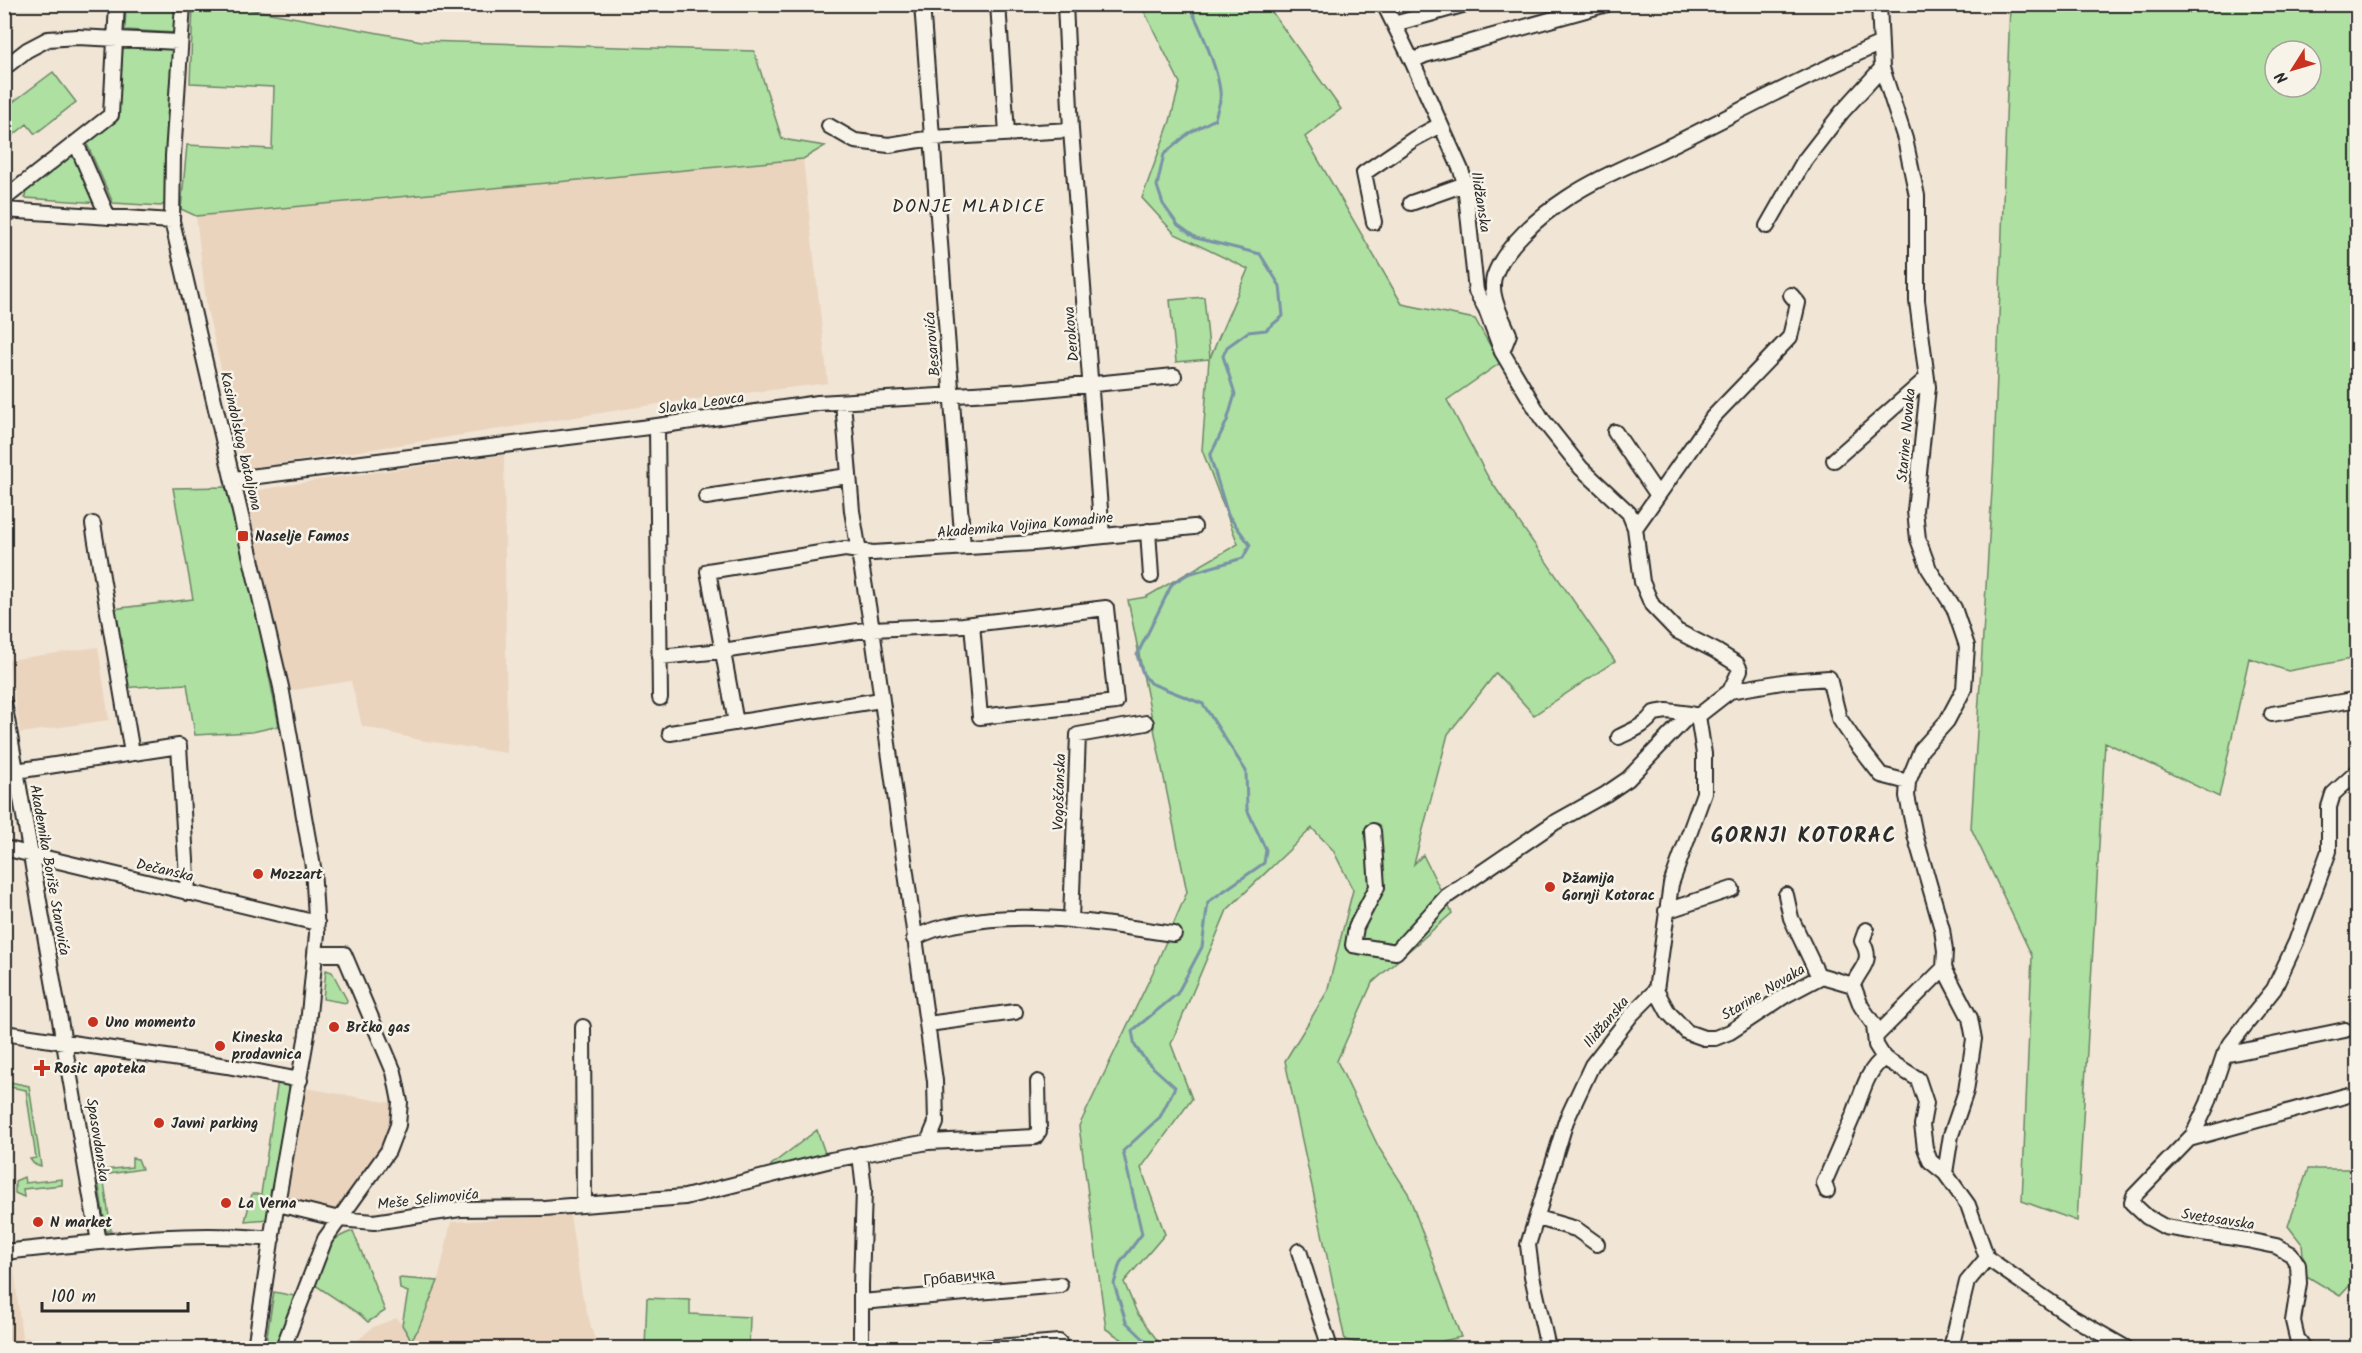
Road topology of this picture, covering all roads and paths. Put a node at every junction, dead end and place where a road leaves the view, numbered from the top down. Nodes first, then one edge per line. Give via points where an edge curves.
1 (117, 4) edge
2 (183, 4) edge
3 (922, 4) edge
4 (998, 4) edge
5 (1065, 4) edge
6 (1384, 4) edge
7 (1466, 4) edge
8 (1607, 4) edge
9 (1880, 4) edge
10 (1394, 24) junction
11 (116, 39) junction
12 (180, 42) junction
13 (1879, 44) junction
14 (1412, 60) junction
15 (4, 68) edge
16 (1882, 68) junction
17 (1440, 125) junction
18 (829, 126) dead end
19 (1071, 130) junction
20 (1007, 133) junction
21 (932, 138) junction
22 (76, 143) junction
23 (1465, 184) junction
24 (4, 199) edge
25 (1411, 203) dead end
26 (4, 210) edge
27 (108, 217) junction
28 (172, 221) junction
29 (1374, 222) dead end
30 (1767, 225) dead end
31 (1791, 295) dead end
32 (1502, 352) junction
33 (1174, 376) dead end
34 (1927, 378) junction
35 (1092, 386) junction
36 (953, 395) junction
37 (843, 402) junction
38 (657, 426) junction
39 (1615, 432) dead end
40 (1834, 460) dead end
41 (848, 476) junction
42 (234, 480) junction
43 (1657, 494) junction
44 (706, 497) dead end
45 (93, 524) dead end
46 (1194, 527) dead end
47 (1635, 528) junction
48 (1148, 531) junction
49 (1102, 536) junction
50 (963, 547) junction
51 (859, 552) junction
52 (1151, 576) dead end
53 (972, 624) junction
54 (872, 629) junction
55 (722, 651) junction
56 (659, 657) junction
57 (1730, 691) junction
58 (660, 698) dead end
59 (2358, 699) edge
60 (881, 700) junction
61 (4, 702) edge
62 (2272, 714) dead end
63 (1694, 715) junction
64 (736, 723) junction
65 (1146, 723) dead end
66 (670, 733) dead end
67 (1619, 737) dead end
68 (132, 753) junction
69 (16, 771) junction
70 (2358, 771) edge
71 (1908, 782) junction
72 (1373, 831) dead end
73 (4, 848) edge
74 (30, 855) junction
75 (1732, 890) dead end
76 (188, 892) junction
77 (1786, 895) dead end
78 (1666, 911) junction
79 (1071, 919) junction
80 (317, 923) junction
81 (1866, 930) dead end
82 (1174, 934) dead end
83 (914, 939) junction
84 (316, 954) junction
85 (1944, 968) junction
86 (1819, 977) junction
87 (1853, 984) junction
88 (1656, 990) junction
89 (1016, 1012) dead end
90 (928, 1024) junction
91 (583, 1027) dead end
92 (2345, 1030) dead end
93 (4, 1033) edge
94 (1876, 1036) junction
95 (65, 1042) junction
96 (2224, 1055) junction
97 (1884, 1058) junction
98 (300, 1080) junction
99 (1038, 1082) dead end
100 (2345, 1096) dead end
101 (2189, 1139) junction
102 (927, 1142) junction
103 (860, 1155) junction
104 (1945, 1173) junction
105 (1827, 1191) dead end
106 (278, 1204) junction
107 (584, 1204) junction
108 (1538, 1218) junction
109 (339, 1220) junction
110 (272, 1239) junction
111 (99, 1242) junction
112 (1597, 1244) dead end
113 (1299, 1251) dead end
114 (4, 1252) edge
115 (1988, 1258) junction
116 (1060, 1285) dead end
117 (861, 1302) junction
118 (1059, 1342) dead end
119 (255, 1348) edge
120 (283, 1348) edge
121 (861, 1348) edge
122 (984, 1348) edge
123 (1330, 1348) edge
124 (1548, 1348) edge
125 (1951, 1348) edge
126 (2126, 1348) edge
127 (2304, 1348) edge

1 - 11 street
2 - 12 street, Kasindolskog bataljona
3 - 21 street, Besarovića
4 - 20 street
5 - 19 street, Derokova
6 - 10 street, Ilidžanska
7 - 10 street
8 - 14 street
9 - 13 street, Starine Novaka
10 - 14 street, Ilidžanska
11 - 12 street
11 - 15 street via 48,39
11 - 22 street via 111,115
12 - 28 street, Kasindolskog bataljona
13 - 16 street, Starine Novaka
13 - 32 street via 1590,184 1532,225 1499,266 1493,284 1509,334
14 - 17 street, Ilidžanska
16 - 30 street via 1804,161
16 - 34 street, Starine Novaka via 1905,139 1917,196 1917,301
17 - 23 street, Ilidžanska
17 - 29 street via 1364,173
18 - 21 street via 855,141 889,145
19 - 20 street
19 - 35 street, Derokova
20 - 21 street
21 - 36 street, Besarovića
22 - 24 street
22 - 27 street
23 - 25 street
23 - 32 street, Ilidžanska via 1476,291
26 - 27 street
27 - 28 street
28 - 42 street, Kasindolskog bataljona
31 - 43 street via 1798,303 1790,337 1713,417
32 - 47 street, Ilidžanska via 1542,419 1581,468 1629,513
33 - 35 street, Slavka Leovca
34 - 40 street
34 - 71 street, Starine Novaka via 1915,512 1918,539 1929,568 1954,608 1967,646 1964,689 1947,722 1921,750
35 - 36 street, Slavka Leovca
35 - 49 street, Derokova
36 - 37 street, Slavka Leovca
36 - 50 street, Besarovića
37 - 38 street, Slavka Leovca
37 - 41 street
38 - 42 street, Slavka Leovca
38 - 56 street
39 - 43 street
41 - 44 street
41 - 51 street
42 - 80 street, Kasindolskog bataljona via 281,687 314,867
43 - 47 street
45 - 68 street
46 - 48 street, Akademika Vojina Komadine
47 - 57 street, Ilidžanska via 1642,582 1652,605 1677,631 1737,664 1740,670
48 - 49 street, Akademika Vojina Komadine
48 - 52 street
49 - 50 street, Akademika Vojina Komadine
50 - 51 street, Akademika Vojina Komadine
51 - 54 street
51 - 55 street, Akademika Vojina Komadine via 844,549 708,571
53 - 53 street via 1106,608 1116,702 980,717
53 - 54 street
54 - 55 street
54 - 60 street
55 - 56 street
55 - 64 street, Akademika Vojina Komadine
56 - 58 street
57 - 63 street
57 - 71 street via 1829,678 1839,718 1856,743 1881,775
59 - 62 street
60 - 64 street
60 - 83 street
61 - 69 street, Akademika Boriše Starovića
63 - 67 street via 1654,713 1638,728
63 - 72 street via 1628,779 1447,896 1396,952 1353,945 1356,927 1377,886
63 - 78 street via 1704,754 1704,793 1671,884
64 - 66 street
65 - 79 street, Vogošćanska via 1078,735
68 - 69 street
68 - 76 street via 178,746
69 - 74 street, Akademika Boriše Starovića
70 - 96 street, Svetosavska via 2333,795 2329,807 2329,851 2286,966 2274,989
71 - 85 street, Starine Novaka via 1915,835 1942,929
73 - 74 street, Dečanska
74 - 76 street, Dečanska
74 - 95 street, Akademika Boriše Starovića
75 - 78 street
76 - 80 street, Dečanska
77 - 86 street via 1791,918
78 - 88 street
79 - 82 street
79 - 83 street via 1041,916 975,920 932,929
80 - 84 street, Kasindolskog bataljona
81 - 87 street via 1862,941 1867,958
83 - 90 street
84 - 98 street, Kasindolskog bataljona
84 - 109 street via 344,954 391,1064 400,1102 392,1145
85 - 94 street
85 - 104 street, Starine Novaka via 1970,1018 1974,1039 1966,1091
86 - 87 street, Starine Novaka
86 - 88 street, Starine Novaka via 1715,1038 1687,1032 1668,1012
87 - 94 street
88 - 108 street, Ilidžanska via 1592,1065 1566,1121
89 - 90 street
90 - 102 street via 937,1101 936,1123
91 - 107 street
92 - 96 street
93 - 95 street
94 - 97 street via 1876,1045
95 - 98 street
95 - 111 street, Spasovdanska
96 - 101 street, Svetosavska via 2208,1103
97 - 104 street via 1918,1079 1926,1103 1922,1125 1925,1148 1930,1161
97 - 105 street via 1864,1085 1824,1183
98 - 106 street, Kasindolskog bataljona
99 - 102 street, Meše Selimovića via 1039,1131 1035,1137
100 - 101 street
101 - 127 street, Svetosavska via 2134,1196 2132,1203 2165,1227 2276,1246 2291,1254 2298,1265 2299,1283 2293,1321
102 - 103 street, Meše Selimovića
103 - 107 street, Meše Selimovića via 695,1195
103 - 117 street via 864,1190
104 - 115 street via 1968,1205
106 - 109 street, Meše Selimovića
106 - 110 street, Kasindolskog bataljona
107 - 109 street, Meše Selimovića via 460,1209 374,1222
108 - 112 street via 1576,1229
108 - 124 street, Ilidžanska via 1528,1245 1529,1261
109 - 120 street via 325,1239
110 - 111 street
110 - 119 street, Kasindolskog bataljona
111 - 114 street
113 - 123 street
115 - 125 street via 1967,1282
115 - 126 street via 2072,1317
116 - 117 street, Грбавичка
117 - 121 street
118 - 122 street

